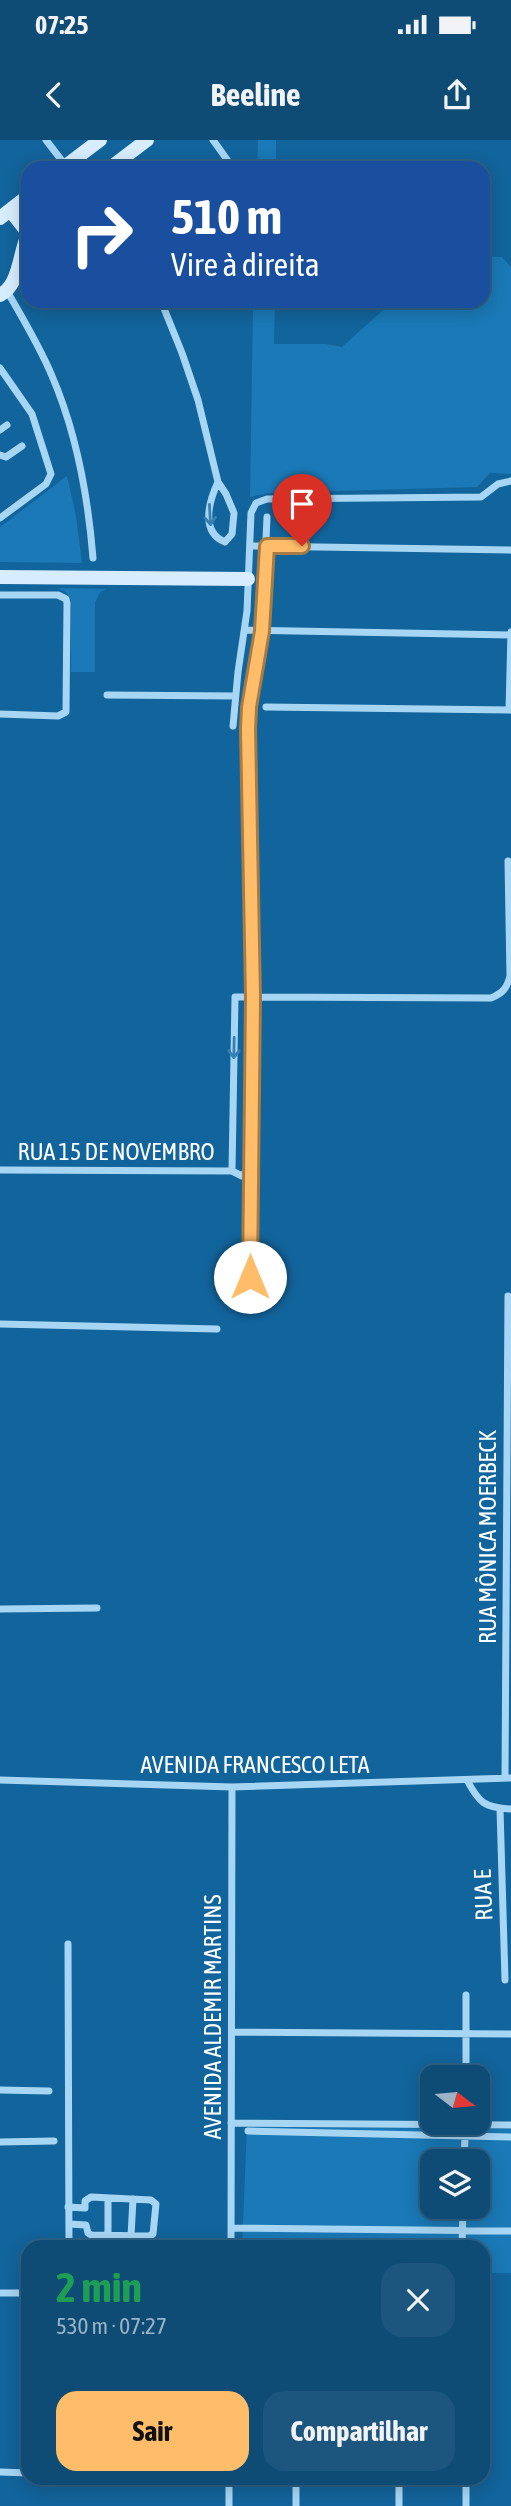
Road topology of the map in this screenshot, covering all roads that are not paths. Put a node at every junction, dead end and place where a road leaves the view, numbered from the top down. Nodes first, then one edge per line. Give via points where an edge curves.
1 (46, 140) edge
2 (100, 140) edge
3 (213, 140) edge
4 (141, 142) edge
5 (60, 161) edge
6 (72, 161) edge
7 (118, 161) edge
8 (228, 161) edge
9 (21, 201) edge
10 (5, 214) edge
11 (21, 228) edge
12 (21, 254) edge
13 (4, 293) edge
14 (164, 308) edge
15 (0, 368) edge
16 (22, 446) dead end
17 (0, 456) edge
18 (511, 481) edge
19 (218, 482) junction
20 (267, 517) dead end
21 (0, 518) edge
22 (250, 545) junction
23 (267, 546) junction
24 (511, 550) edge
25 (93, 558) dead end
26 (0, 577) edge
27 (248, 579) junction
28 (0, 595) edge
29 (246, 630) junction
30 (262, 631) junction
31 (511, 634) edge
32 (107, 695) dead end
33 (235, 696) junction
34 (265, 707) dead end
35 (510, 710) edge
36 (0, 714) edge
37 (233, 726) dead end
38 (508, 861) dead end
39 (253, 997) junction
40 (251, 1166) junction
41 (0, 1170) edge
42 (232, 1171) junction
43 (250, 1277) dead end
44 (508, 1296) dead end
45 (0, 1324) edge
46 (217, 1329) dead end
47 (97, 1608) dead end
48 (0, 1609) edge
49 (508, 1778) edge
50 (0, 1780) edge
51 (467, 1780) junction
52 (232, 1787) junction
53 (500, 1809) junction
54 (511, 1810) edge
55 (68, 1944) dead end
56 (505, 1980) dead end
57 (466, 1995) dead end
58 (232, 2032) junction
59 (466, 2034) junction
60 (511, 2034) edge
61 (466, 2065) edge
62 (0, 2090) edge
63 (49, 2091) dead end
64 (231, 2123) junction
65 (420, 2124) edge
66 (490, 2124) edge
67 (511, 2124) edge
68 (247, 2132) dead end
69 (465, 2137) junction
70 (511, 2137) edge
71 (0, 2141) edge
72 (54, 2141) dead end
73 (464, 2149) edge
74 (108, 2198) junction
75 (133, 2199) junction
76 (68, 2207) junction
77 (85, 2207) junction
78 (462, 2219) edge
79 (69, 2224) junction
80 (86, 2225) junction
81 (231, 2228) junction
82 (462, 2231) junction
83 (511, 2231) edge
84 (108, 2235) junction
85 (131, 2235) junction
86 (69, 2240) edge
87 (231, 2240) edge
88 (462, 2240) edge
89 (0, 2293) edge
90 (21, 2293) edge
91 (0, 2472) edge
92 (21, 2473) edge
93 (229, 2485) edge
94 (296, 2485) edge
95 (399, 2485) edge
96 (466, 2485) edge
97 (229, 2506) edge
98 (296, 2506) edge
99 (399, 2506) edge
100 (466, 2506) edge

1 - 5 street
2 - 6 street
3 - 8 street
4 - 7 street
9 - 10 street
10 - 11 street
12 - 13 street via 14,280
13 - 25 street via 40,349 65,409 83,479
14 - 19 street via 198,400
15 - 21 street via 32,414 51,474 46,484
16 - 17 street
18 - 22 street via 481,497 267,499 253,507
19 -> 19 street via 208,517 216,538 225,542 232,534 234,513
20 - 23 street
22 - 23 street
22 - 27 street
23 - 24 street
23 - 30 street
26 - 27 street
27 - 29 street
28 - 36 street via 62,596 67,616 66,712 58,716
29 - 30 street
29 - 33 street
30 - 31 street
30 - 39 street via 248,729
31 - 35 street
32 - 33 street
33 - 37 street
34 - 35 street
38 - 39 street via 510,976 501,994 491,998
39 - 40 street
39 -> 42 street via 235,997
40 - 42 street via 242,1176
40 - 43 street
41 - 42 street, RUA 15 DE NOVEMBRO
44 - 49 street, RUA MÔNICA MOERBECK
45 - 46 street
47 - 48 street
49 - 51 street, AVENIDA FRANCESCO LETA
50 - 52 street, AVENIDA FRANCESCO LETA
51 - 52 street, AVENIDA FRANCESCO LETA
51 - 53 street via 482,1803
52 - 58 street, AVENIDA ALDEMIR MARTINS
53 - 54 street
53 - 56 street, RUA E
55 - 76 street
57 - 59 street
58 - 59 street
58 - 64 street, AVENIDA ALDEMIR MARTINS
59 - 60 street
59 - 61 street
62 - 63 street
64 - 65 street
64 - 81 street, AVENIDA ALDEMIR MARTINS
66 - 67 street
68 - 69 street
69 - 70 street
69 - 73 street
71 - 72 street
74 - 75 street
74 - 77 street via 88,2198
74 - 84 street
75 - 85 street
75 - 85 street via 156,2204 153,2234
76 - 77 street
76 - 79 street
77 - 80 street
78 - 82 street
79 - 80 street
79 - 86 street
80 - 84 street via 91,2235
81 - 82 street
81 - 87 street, AVENIDA ALDEMIR MARTINS
82 - 83 street
82 - 88 street
84 - 85 street
89 - 90 street
91 - 92 street
93 - 97 street
94 - 98 street
95 - 99 street
96 - 100 street

